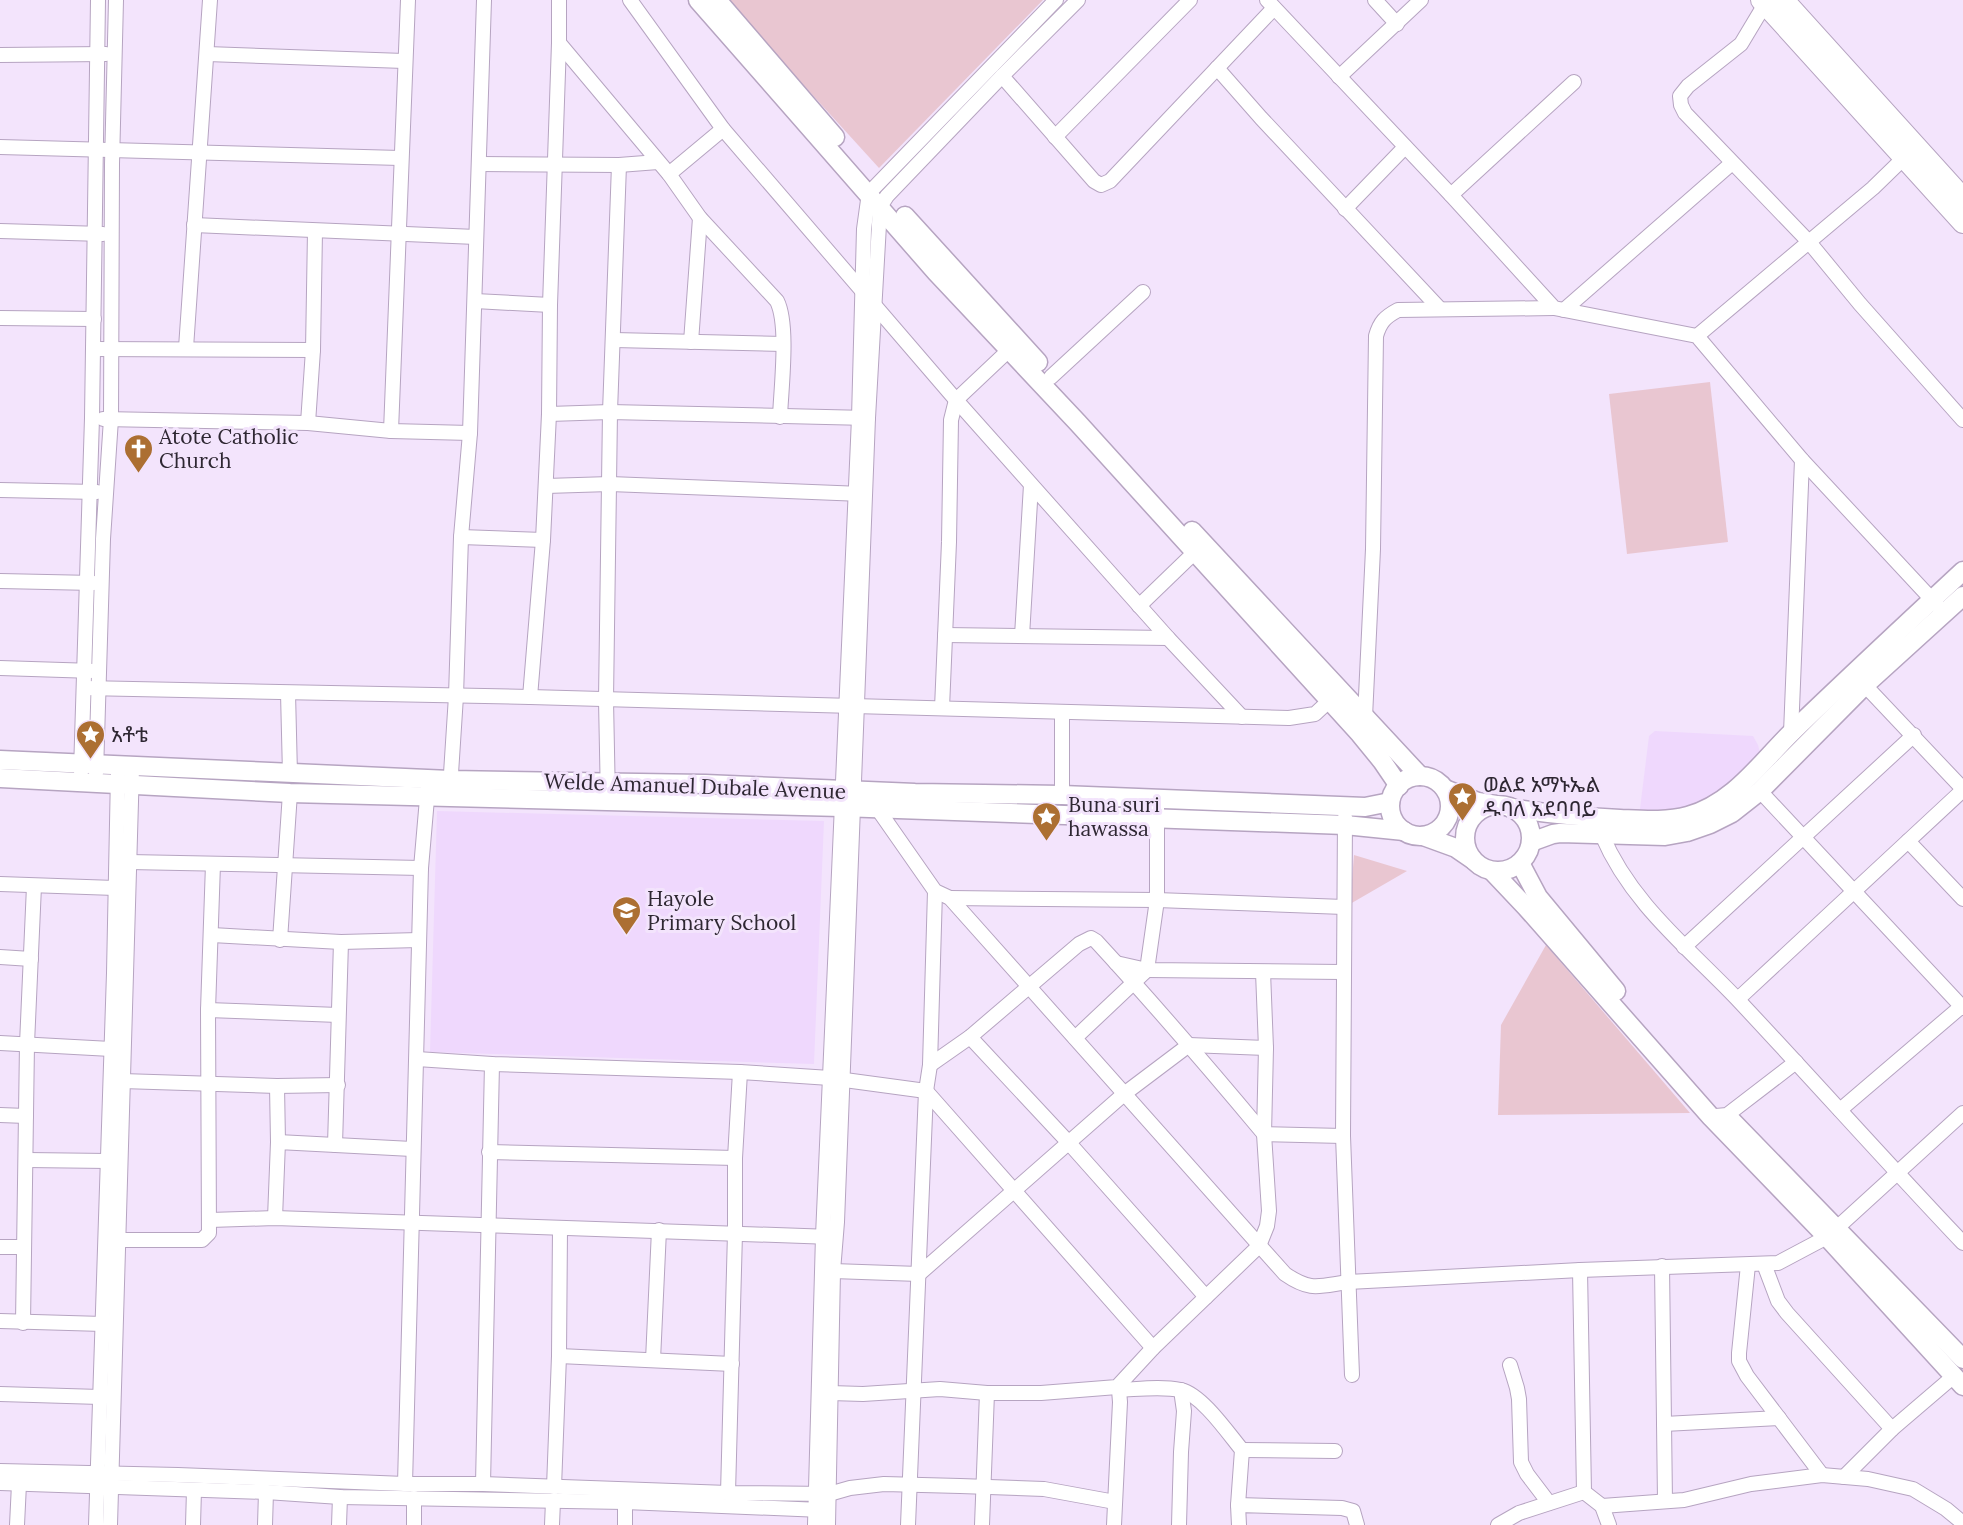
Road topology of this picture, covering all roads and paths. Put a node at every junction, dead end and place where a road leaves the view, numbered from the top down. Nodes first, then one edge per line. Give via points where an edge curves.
1 (98, 0) edge
2 (116, 0) edge
3 (210, 0) edge
4 (408, 0) edge
5 (484, 0) edge
6 (559, 0) edge
7 (630, 0) edge
8 (698, 0) edge
9 (717, 0) edge
10 (1056, 0) edge
11 (1078, 0) edge
12 (1190, 0) edge
13 (1375, 0) edge
14 (1421, 0) edge
15 (1770, 1) edge
16 (1270, 4) edge
17 (1397, 24) junction
18 (559, 43) junction
19 (98, 54) junction
20 (115, 54) junction
21 (207, 54) junction
22 (0, 55) edge
23 (404, 61) junction
24 (1217, 68) junction
25 (1002, 76) junction
26 (1339, 77) junction
27 (1574, 82) dead end
28 (723, 129) junction
29 (1055, 137) junction
30 (0, 147) edge
31 (1405, 147) junction
32 (97, 150) junction
33 (112, 150) junction
34 (1910, 152) junction
35 (199, 153) junction
36 (400, 158) junction
37 (658, 162) junction
38 (1732, 163) junction
39 (480, 164) junction
40 (554, 165) junction
41 (619, 165) junction
42 (669, 174) junction
43 (878, 195) junction
44 (1451, 195) junction
45 (1963, 198) edge
46 (1346, 209) junction
47 (700, 218) junction
48 (1963, 224) edge
49 (194, 225) junction
50 (0, 231) edge
51 (315, 231) junction
52 (95, 234) junction
53 (398, 234) junction
54 (112, 235) junction
55 (476, 237) junction
56 (1809, 242) junction
57 (1143, 292) dead end
58 (863, 293) junction
59 (475, 301) junction
60 (550, 305) junction
61 (874, 306) junction
62 (1440, 309) junction
63 (1559, 309) junction
64 (0, 318) edge
65 (94, 319) junction
66 (1697, 336) junction
67 (614, 340) junction
68 (691, 342) junction
69 (783, 345) junction
70 (186, 348) junction
71 (93, 349) junction
72 (112, 349) junction
73 (313, 350) junction
74 (1009, 350) junction
75 (1051, 377) junction
76 (956, 400) junction
77 (610, 412) junction
78 (549, 414) junction
79 (780, 417) junction
80 (92, 418) junction
81 (864, 418) junction
82 (111, 419) junction
83 (1963, 420) edge
84 (308, 423) junction
85 (391, 431) junction
86 (470, 433) junction
87 (1802, 460) junction
88 (610, 484) junction
89 (1031, 484) junction
90 (546, 486) junction
91 (0, 490) edge
92 (90, 492) junction
93 (106, 493) junction
94 (860, 494) junction
95 (461, 537) junction
96 (543, 540) junction
97 (1195, 552) junction
98 (1963, 571) edge
99 (0, 581) edge
100 (86, 582) junction
101 (102, 583) junction
102 (1963, 596) edge
103 (1140, 606) junction
104 (1938, 606) junction
105 (945, 635) junction
106 (1022, 636) junction
107 (1168, 638) junction
108 (0, 668) edge
109 (92, 671) junction
110 (1860, 680) junction
111 (91, 688) junction
112 (288, 693) junction
113 (456, 696) junction
114 (530, 697) junction
115 (606, 700) junction
116 (1329, 700) junction
117 (851, 705) junction
118 (942, 708) junction
119 (1062, 712) junction
120 (1242, 717) junction
121 (1365, 717) junction
122 (1791, 733) junction
123 (1914, 735) junction
124 (0, 760) edge
125 (89, 765) junction
126 (125, 766) junction
127 (290, 774) junction
128 (1420, 776) junction
129 (0, 778) edge
130 (88, 783) junction
131 (124, 786) junction
132 (428, 788) junction
133 (450, 789) junction
134 (1445, 789) junction
135 (1963, 789) edge
136 (608, 792) junction
137 (290, 793) junction
138 (1749, 793) junction
139 (1394, 794) junction
140 (1062, 795) junction
141 (847, 799) junction
142 (986, 804) junction
143 (1344, 806) junction
144 (1505, 807) junction
145 (877, 808) junction
146 (1157, 809) junction
147 (1345, 825) junction
148 (1404, 831) junction
149 (1602, 835) junction
150 (1423, 836) junction
151 (1802, 837) junction
152 (1908, 841) junction
153 (1531, 842) junction
154 (1472, 858) junction
155 (129, 862) junction
156 (1520, 863) junction
157 (213, 864) junction
158 (286, 866) junction
159 (421, 868) junction
160 (1492, 871) junction
161 (0, 884) edge
162 (34, 886) junction
163 (115, 888) junction
164 (1854, 890) junction
165 (935, 891) junction
166 (950, 898) junction
167 (1157, 900) junction
168 (1963, 900) edge
169 (1344, 907) junction
170 (212, 935) junction
171 (280, 940) junction
172 (419, 940) junction
173 (341, 942) junction
174 (1683, 947) junction
175 (0, 957) edge
176 (31, 959) junction
177 (1116, 963) junction
178 (1147, 970) junction
179 (1263, 972) junction
180 (1342, 972) junction
181 (1134, 983) junction
182 (1028, 987) junction
183 (1738, 999) junction
184 (1962, 1006) edge
185 (208, 1010) junction
186 (338, 1015) junction
187 (970, 1036) junction
188 (1075, 1038) junction
189 (0, 1043) edge
190 (27, 1044) junction
191 (1189, 1045) junction
192 (1266, 1048) junction
193 (111, 1049) junction
194 (417, 1059) junction
195 (1796, 1062) junction
196 (492, 1064) junction
197 (930, 1065) junction
198 (740, 1072) junction
199 (836, 1079) junction
200 (122, 1081) junction
201 (208, 1084) junction
202 (338, 1085) junction
203 (277, 1086) junction
204 (926, 1091) junction
205 (1124, 1094) junction
206 (1840, 1110) junction
207 (1963, 1113) edge
208 (0, 1115) edge
209 (26, 1116) junction
210 (1719, 1116) junction
211 (1264, 1134) junction
212 (1343, 1137) junction
213 (278, 1142) junction
214 (1069, 1143) junction
215 (335, 1145) junction
216 (412, 1149) junction
217 (489, 1152) junction
218 (735, 1158) junction
219 (27, 1160) junction
220 (108, 1161) junction
221 (1898, 1174) junction
222 (1015, 1191) junction
223 (275, 1218) junction
224 (210, 1220) junction
225 (411, 1222) junction
226 (488, 1224) junction
227 (560, 1228) junction
228 (659, 1230) junction
229 (1832, 1232) junction
230 (735, 1233) junction
231 (829, 1237) junction
232 (118, 1240) junction
233 (1963, 1244) edge
234 (1259, 1246) junction
235 (0, 1247) edge
236 (24, 1247) junction
237 (1764, 1264) junction
238 (1748, 1265) junction
239 (1662, 1266) junction
240 (1580, 1270) junction
241 (833, 1271) junction
242 (919, 1274) junction
243 (1348, 1282) junction
244 (1206, 1297) junction
245 (0, 1321) edge
246 (23, 1323) junction
247 (103, 1324) junction
248 (1153, 1348) junction
249 (559, 1356) junction
250 (1963, 1359) edge
251 (653, 1360) junction
252 (732, 1364) junction
253 (1509, 1365) dead end
254 (1352, 1375) dead end
255 (1959, 1381) edge
256 (914, 1389) junction
257 (1118, 1389) junction
258 (1181, 1390) junction
259 (830, 1393) junction
260 (987, 1393) junction
261 (0, 1394) edge
262 (100, 1397) junction
263 (1779, 1418) junction
264 (1664, 1424) junction
265 (1892, 1429) junction
266 (1242, 1450) junction
267 (1335, 1451) dead end
268 (0, 1471) edge
269 (1822, 1475) junction
270 (1844, 1477) junction
271 (104, 1480) junction
272 (0, 1483) edge
273 (19, 1484) junction
274 (405, 1484) junction
275 (483, 1484) junction
276 (911, 1485) junction
277 (984, 1487) junction
278 (194, 1490) junction
279 (266, 1492) junction
280 (1584, 1492) junction
281 (554, 1494) junction
282 (728, 1494) junction
283 (823, 1494) junction
284 (340, 1497) junction
285 (414, 1498) junction
286 (1665, 1501) junction
287 (625, 1502) junction
288 (1115, 1502) junction
289 (1549, 1503) junction
290 (1238, 1505) junction
291 (1602, 1506) junction
292 (822, 1510) junction
293 (1961, 1518) edge
294 (17, 1525) edge
295 (96, 1525) edge
296 (110, 1525) edge
297 (193, 1525) edge
298 (265, 1525) edge
299 (339, 1525) edge
300 (414, 1525) edge
301 (552, 1525) edge
302 (625, 1525) edge
303 (815, 1525) edge
304 (828, 1525) edge
305 (908, 1525) edge
306 (982, 1525) edge
307 (1114, 1525) edge
308 (1179, 1525) edge
309 (1239, 1525) edge
310 (1357, 1525) edge
311 (1498, 1525) edge
312 (1609, 1525) edge

1 - 19 street
2 - 20 street
3 - 21 street
4 - 23 street
5 - 39 street
6 - 18 street
7 - 28 street
8 - 43 main road
9 - 43 main road
10 - 43 street
11 - 25 street
12 - 29 street
13 - 17 street
14 - 17 street
15 - 34 highway
15 - 38 street via 1741,44 1680,96 1685,113
16 - 24 street
16 - 26 street
17 - 26 street
18 - 37 street
18 - 40 street
19 - 20 street
19 - 22 street
19 - 32 street
20 - 33 street
21 - 23 street
21 - 35 street
23 - 36 street
24 - 29 street via 1110,181 1101,185
24 - 46 street
25 - 29 street
25 - 43 street
26 - 31 street
27 - 44 street
28 - 42 street
28 - 58 street
30 - 32 street
31 - 44 street
31 - 46 street
32 - 33 street
32 - 52 street
33 - 35 street
33 - 54 street
34 - 45 highway
34 - 48 highway
34 - 56 street
35 - 36 street
35 - 49 street
36 - 53 street
37 - 41 street
37 - 42 street
38 - 56 street
38 - 63 street
39 - 40 street
39 - 55 street
40 - 41 street
40 - 60 street
41 - 67 street
42 - 47 street
43 - 58 street via 864,229
43 - 61 street
43 - 74 main road via 936,272
43 - 75 main road
44 - 63 street
46 - 62 street
47 - 68 street
47 - 69 street via 777,301
49 - 51 street
49 - 70 street
50 - 52 street
51 - 53 street
51 - 73 street
52 - 54 street
52 - 65 street
53 - 55 street
53 - 85 street
54 - 72 street
55 - 59 street
56 - 66 street
56 - 83 street
57 - 75 street
58 - 61 street
58 - 81 street
59 - 60 street
59 - 86 street
60 - 78 street
61 - 76 street
61 - 81 street
62 - 63 street
62 - 121 street via 1398,310 1379,324 1376,336 1373,549
63 - 66 street
64 - 65 street
65 - 71 street
66 - 87 street
67 - 68 street
67 - 77 street
68 - 69 street
69 - 79 street
70 - 72 street
70 - 73 street
71 - 72 street
71 - 80 street
72 - 82 street
73 - 84 street
74 - 76 street
74 - 97 main road
75 - 121 main road
76 - 89 street
76 - 105 street via 950,436
77 - 78 street
77 - 79 street
77 - 88 street
78 - 90 street
79 - 81 street
80 - 82 street
80 - 92 street
81 - 94 street
82 - 84 street
82 - 93 street
84 - 85 street
85 - 86 street
86 - 95 street
87 - 104 street
87 - 122 street
88 - 90 street
88 - 94 street
88 - 115 street
89 - 103 street
89 - 106 street
90 - 96 street
91 - 92 street
92 - 93 street
92 - 100 street
93 - 101 street
94 - 117 street
95 - 96 street
95 - 113 street
96 - 114 street
97 - 103 street
97 - 116 main road
98 - 104 main road
99 - 100 street
100 - 101 street
100 - 109 street
101 - 109 street
102 - 104 main road
103 - 107 street
104 - 110 main road
105 - 106 street
105 - 118 street
106 - 107 street
107 - 120 street
108 - 109 street
109 - 111 street
110 - 122 main road
110 - 123 street
110 - 138 main road
111 - 112 street
111 - 125 street
112 - 113 street
112 - 127 street
113 - 114 street
113 - 133 street
114 - 115 street
115 - 117 street
115 - 136 street
116 - 120 street via 1315,714 1305,717
116 - 139 main road via 1382,761
117 - 118 street
117 - 141 street
118 - 119 street
119 - 120 street
119 - 140 street
121 - 128 main road
122 - 138 main road via 1752,775
123 - 135 street
123 - 151 street
124 - 125 main road, Welde Amanuel Dubale Avenue
125 - 126 main road, Welde Amanuel Dubale Avenue
125 - 130 street
126 - 127 main road, Welde Amanuel Dubale Avenue
126 - 131 street
127 - 132 main road, Welde Amanuel Dubale Avenue
128 - 134 main road via 1437,780
128 - 139 main road via 1402,782
129 - 130 main road
130 - 131 main road
131 - 137 main road
131 - 155 street
131 - 163 street
132 - 133 main road, Welde Amanuel Dubale Avenue
132 - 137 main road
132 - 159 street
133 - 136 main road, Welde Amanuel Dubale Avenue
134 - 144 main road
134 - 150 main road via 1450,801 1444,824
135 - 152 street
136 - 141 main road, Welde Amanuel Dubale Avenue via 705,784
137 - 158 street
138 - 144 main road via 1687,817 1650,821 1557,816
138 - 149 main road via 1732,813 1688,832 1665,836
138 - 151 street
139 - 143 main road, Welde Amanuel Dubale Avenue via 1370,806
139 - 148 main road via 1391,813
140 - 142 main road, Welde Amanuel Dubale Avenue
140 - 146 main road, Welde Amanuel Dubale Avenue
141 - 142 main road, Welde Amanuel Dubale Avenue
141 - 145 main road
141 - 199 street
142 - 145 main road
142 - 146 main road
143 - 146 main road, Welde Amanuel Dubale Avenue
143 - 147 street
144 - 153 main road via 1521,814 1528,824
144 - 154 main road via 1485,808 1468,824 1466,842
145 - 165 street
146 - 147 main road
146 - 167 street
147 - 148 main road
147 - 169 street
148 - 150 main road
149 - 153 main road via 1553,834
149 - 174 street via 1628,883
150 - 154 main road
151 - 164 street
151 - 174 street
152 - 164 street
152 - 168 street
153 - 156 main road
154 - 160 main road via 1480,867
155 - 157 street
155 - 200 street
156 - 160 main road via 1504,871
156 - 210 main road via 1538,897
157 - 158 street
157 - 170 street
158 - 159 street
158 - 171 street
159 - 172 street
160 - 210 main road
161 - 162 street
162 - 163 street
162 - 176 street
163 - 193 street
164 - 183 street
164 - 184 street
165 - 166 street
165 - 197 street
166 - 167 street
166 - 182 street
167 - 169 street
167 - 178 street
169 - 180 street
170 - 171 street
170 - 185 street
171 - 173 street
172 - 173 street
172 - 194 street
173 - 186 street
174 - 183 street
175 - 176 street
176 - 190 street
177 - 178 street
177 - 181 street
177 - 182 street via 1091,938
178 - 179 street
178 - 181 street
179 - 180 street
179 - 192 street
180 - 212 street
181 - 188 street
181 - 191 street
182 - 187 street
182 - 188 street
183 - 195 street
184 - 206 street
185 - 186 street
185 - 201 street
186 - 202 street
187 - 197 street
187 - 214 street
188 - 205 street
189 - 190 street
190 - 193 street
190 - 209 street
191 - 192 street
191 - 205 street
191 - 211 street
192 - 211 street
193 - 220 street
194 - 196 street
194 - 216 street
195 - 206 street
195 - 210 street
196 - 198 street
196 - 217 street
197 - 204 street
198 - 199 street
198 - 218 street
199 - 204 street
199 - 231 street
200 - 201 street
200 - 232 street
201 - 203 street
201 - 224 street
202 - 203 street
202 - 215 street
203 - 213 street
204 - 222 street
204 - 242 street
205 - 214 street
205 - 234 street
206 - 221 street
207 - 221 street
208 - 209 street
209 - 219 street
210 - 229 main road
211 - 212 street
211 - 234 street via 1269,1210 1268,1226
212 - 243 street
213 - 215 street
213 - 223 street
214 - 222 street
214 - 244 street
215 - 216 street
216 - 225 street
217 - 218 street
217 - 226 street
218 - 230 street
219 - 220 street
219 - 236 street
220 - 247 street
221 - 229 street
221 - 233 street
222 - 242 street
222 - 248 street
223 - 224 street
223 - 225 street
224 - 232 street via 209,1233 202,1240
225 - 226 street
225 - 274 street
226 - 227 street
226 - 275 street
227 - 228 street
227 - 249 street
228 - 230 street
228 - 251 street
229 - 237 street via 1793,1256
229 - 250 main road
229 - 255 main road
230 - 231 street
230 - 252 street
231 - 241 street
231 - 283 street
232 - 271 street
234 - 243 street via 1285,1274 1310,1288
234 - 244 street
235 - 236 street
236 - 246 street
237 - 238 street
237 - 265 street via 1778,1301 1787,1313
238 - 239 street
238 - 263 street via 1739,1361
239 - 240 street
239 - 264 street
240 - 243 street
240 - 280 street
241 - 242 street
241 - 259 street
242 - 256 street
243 - 254 street
244 - 248 street
245 - 246 street
246 - 247 street
247 - 262 street
248 - 257 street
249 - 251 street
249 - 281 street
251 - 252 street
252 - 282 street
253 - 289 street via 1519,1399 1521,1461
255 - 265 street
256 - 259 street
256 - 260 street
256 - 276 street
257 - 258 street
257 - 260 street
257 - 288 street
258 - 266 street via 1206,1406
258 - 308 street via 1184,1411
259 - 283 street
260 - 277 street
261 - 262 street
262 - 271 street
263 - 264 street
263 - 269 street
264 - 286 street
265 - 270 street
266 - 267 street
266 - 290 street
268 - 271 street
269 - 270 street
269 - 286 street
270 - 293 street via 1913,1489
271 - 273 street
271 - 274 street
271 - 278 street
271 - 295 street
271 - 296 street
272 - 273 street
273 - 294 street
274 - 275 street
275 - 281 street
276 - 277 street
276 - 283 street via 884,1484
276 - 305 street
277 - 288 street via 1044,1489
277 - 306 street
278 - 279 street
278 - 297 street
279 - 284 street
279 - 298 street
280 - 289 street
280 - 291 street
281 - 282 street
281 - 285 street
281 - 287 street
281 - 301 street
282 - 283 street
283 - 292 street
284 - 285 street
284 - 299 street
285 - 300 street
286 - 291 street
287 - 292 street
287 - 302 street
288 - 307 street
289 - 311 street
290 - 309 street
290 - 310 street via 1342,1508 1353,1511
291 - 312 street
292 - 303 street
292 - 304 street

